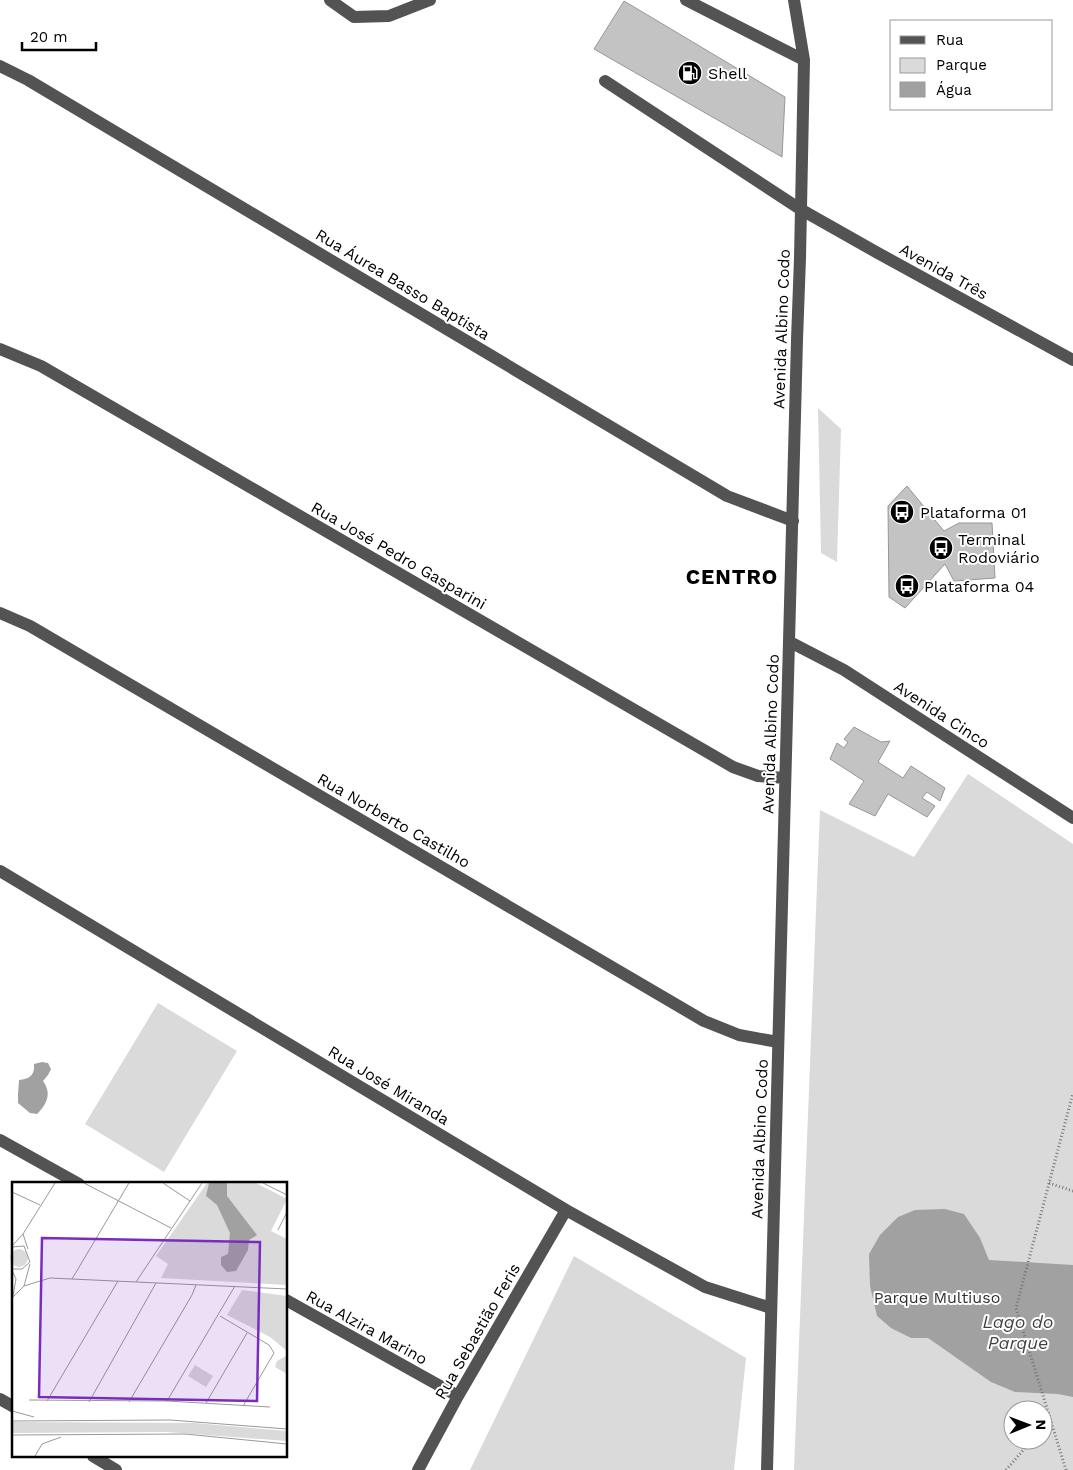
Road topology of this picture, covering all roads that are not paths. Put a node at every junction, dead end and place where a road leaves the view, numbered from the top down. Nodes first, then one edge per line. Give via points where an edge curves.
1 (330, 0) edge
2 (430, 0) edge
3 (686, 0) edge
4 (794, 0) edge
5 (804, 60) junction
6 (0, 66) edge
7 (605, 81) dead end
8 (800, 209) junction
9 (0, 349) edge
10 (1073, 360) edge
11 (793, 521) junction
12 (0, 612) edge
13 (790, 642) junction
14 (785, 778) junction
15 (1073, 818) edge
16 (0, 871) edge
17 (778, 1042) junction
18 (0, 1140) edge
19 (75, 1182) edge
20 (566, 1210) junction
21 (288, 1301) edge
22 (771, 1308) junction
23 (458, 1396) junction
24 (0, 1399) edge
25 (12, 1406) edge
26 (97, 1458) edge
27 (116, 1470) edge
28 (418, 1470) edge
29 (766, 1470) edge

1 - 2 street via 354,16 389,16
3 - 5 street
4 - 5 street, Avenida Albino Codo
5 - 8 street, Avenida Albino Codo
6 - 11 street, Rua Áurea Basso Baptista via 727,496
7 - 8 street, Avenida Três
8 - 10 street, Avenida Três
8 - 11 street, Avenida Albino Codo
9 - 14 street, Rua José Pedro Gasparini via 41,366 733,767 758,776
11 - 13 street, Avenida Albino Codo
12 - 17 street, Rua Norberto Castilho via 38,631 704,1021 739,1035
13 - 14 street, Avenida Albino Codo
13 - 15 street, Avenida Cinco via 844,670
14 - 17 street, Avenida Albino Codo
16 - 20 street, Rua José Miranda
17 - 22 street, Avenida Albino Codo
18 - 19 street
20 - 22 street, Rua José Miranda via 705,1287
20 - 23 street, Rua Sebastião Feris
21 - 23 street, Rua Alzira Marino
22 - 29 street, Avenida Albino Codo
23 - 28 street, Rua Sebastião Feris
24 - 25 street
26 - 27 street

